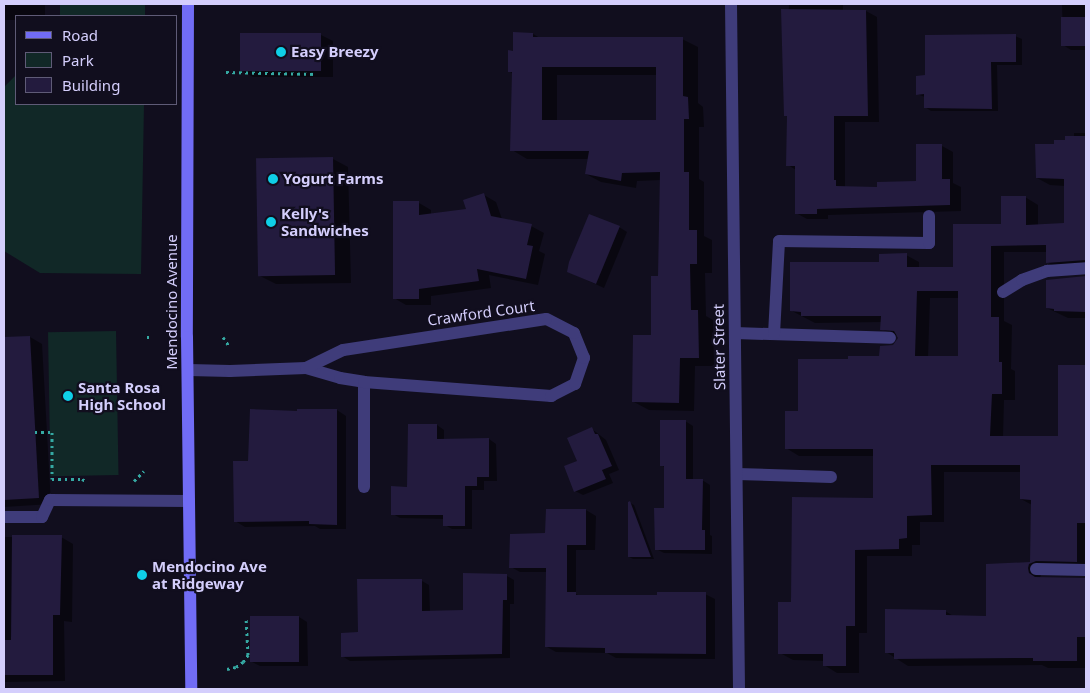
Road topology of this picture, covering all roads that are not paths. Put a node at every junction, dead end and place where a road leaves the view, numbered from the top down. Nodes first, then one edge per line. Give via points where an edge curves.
1 (188, 4) edge
2 (731, 4) edge
3 (929, 216) dead end
4 (1086, 268) edge
5 (1003, 292) dead end
6 (735, 333) junction
7 (774, 334) junction
8 (890, 338) dead end
9 (306, 368) junction
10 (188, 370) junction
11 (364, 382) junction
12 (737, 474) junction
13 (831, 477) dead end
14 (364, 487) dead end
15 (189, 501) junction
16 (4, 517) edge
17 (1036, 569) dead end
18 (1086, 570) edge
19 (191, 689) edge
20 (739, 689) edge

1 - 10 main road, Mendocino Avenue
2 - 6 street, Slater Street
3 - 7 street via 928,244 779,241
4 - 5 street via 1047,271 1022,280
6 - 7 street
6 - 12 street, Slater Street
7 - 8 street
9 - 10 street, Crawford Court via 230,372
9 - 11 street, Crawford Court
9 - 11 street, Crawford Court via 343,350 546,319 574,333 584,358 576,384 551,396
10 - 15 main road, Mendocino Avenue
11 - 14 street
12 - 13 street
12 - 20 street, Slater Street
15 - 16 street via 50,500 42,517
15 - 19 main road, Mendocino Avenue
17 - 18 street

